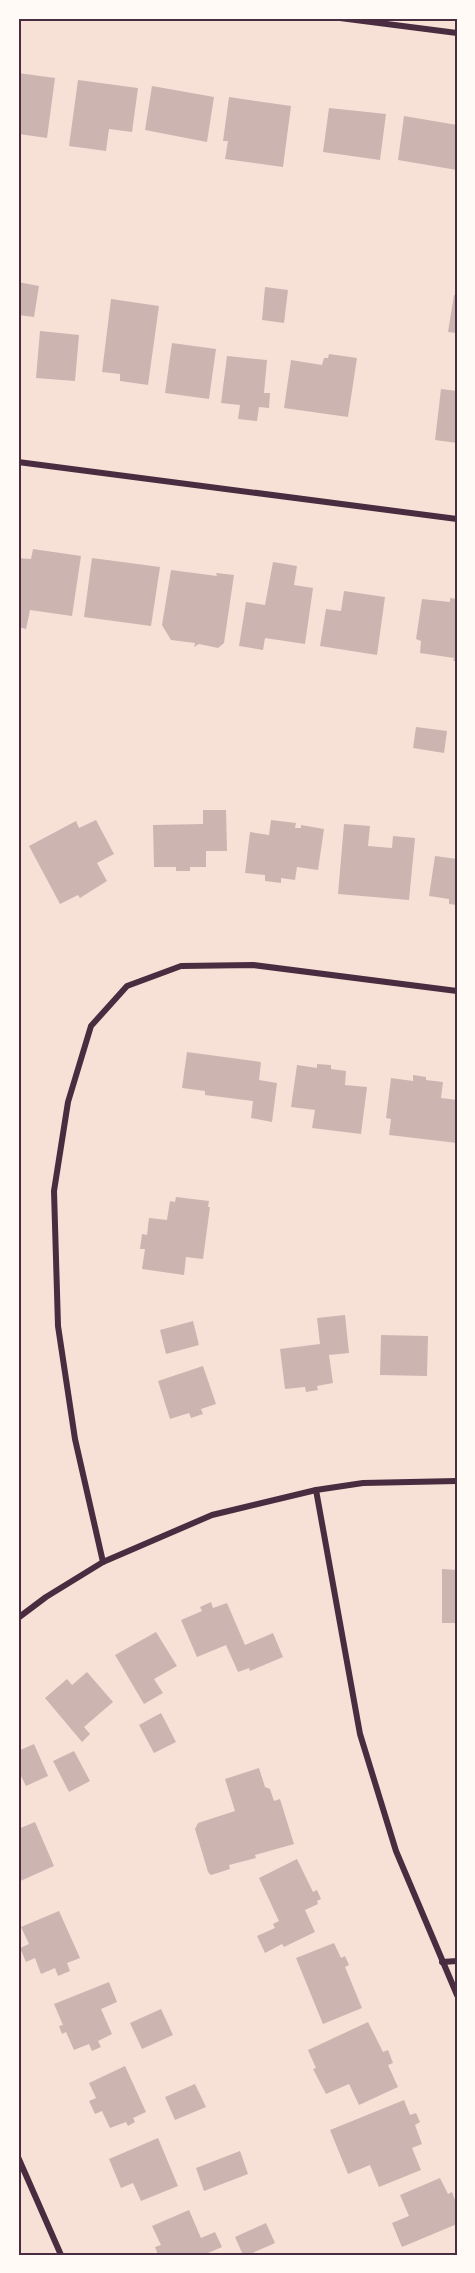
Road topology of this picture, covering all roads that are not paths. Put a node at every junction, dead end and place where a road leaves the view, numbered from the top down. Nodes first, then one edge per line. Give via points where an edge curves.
1 (340, 18) edge
2 (457, 33) edge
3 (18, 462) edge
4 (457, 519) edge
5 (457, 991) edge
6 (457, 1481) edge
7 (316, 1490) junction
8 (103, 1562) junction
9 (18, 1618) edge
10 (457, 1961) edge
11 (442, 1962) junction
12 (457, 1995) edge
13 (18, 2157) edge
14 (61, 2255) edge

1 - 2 street
3 - 4 street
5 - 8 street via 253,965 181,966 127,986 91,1026 68,1102 54,1191 58,1326 75,1439
6 - 7 street via 363,1482
7 - 8 street via 212,1515
7 - 11 street via 360,1734 396,1851
8 - 9 street
10 - 11 street
11 - 12 street
13 - 14 street

